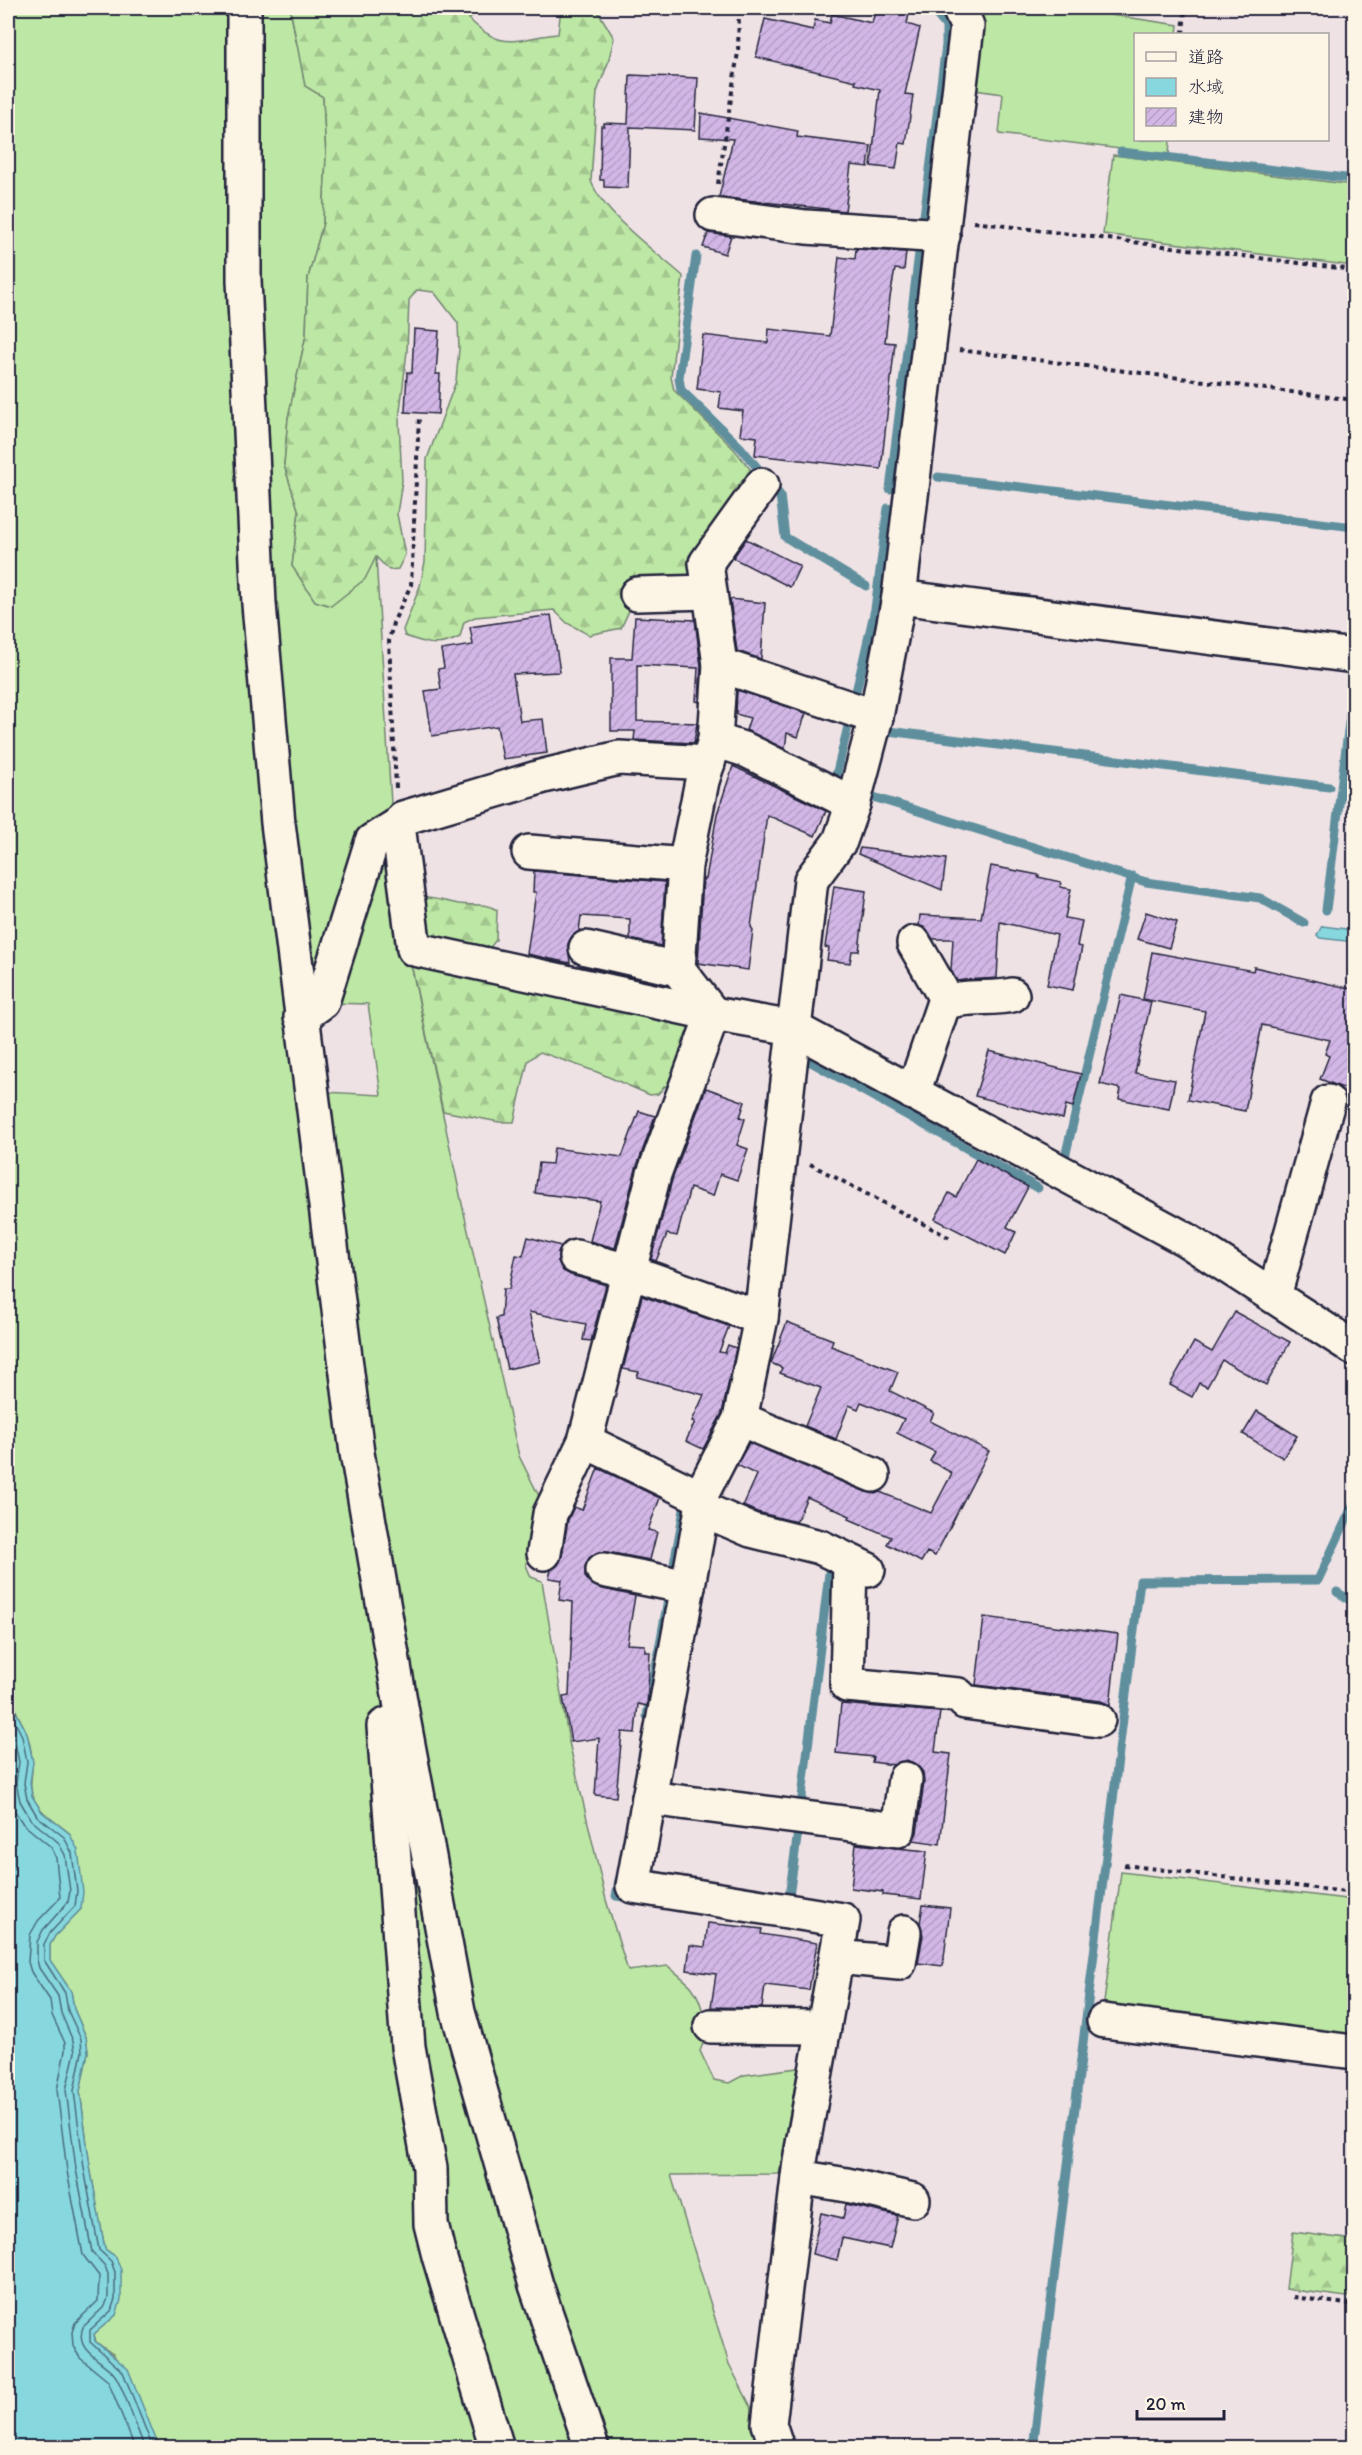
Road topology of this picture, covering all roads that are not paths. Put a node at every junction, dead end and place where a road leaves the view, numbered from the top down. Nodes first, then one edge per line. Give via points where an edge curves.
1 (244, 8) edge
2 (959, 8) edge
3 (713, 215) road end
4 (944, 227) junction
5 (762, 485) dead end
6 (709, 592) junction
7 (638, 594) dead end
8 (899, 597) junction
9 (1354, 656) edge
10 (720, 665) junction
11 (876, 717) junction
12 (712, 751) junction
13 (853, 804) junction
14 (398, 825) junction
15 (529, 852) dead end
16 (685, 865) junction
17 (914, 943) dead end
18 (586, 948) dead end
19 (678, 969) junction
20 (1012, 995) dead end
21 (948, 1002) junction
22 (713, 1014) junction
23 (301, 1017) junction
24 (793, 1028) junction
25 (913, 1093) junction
26 (1328, 1102) dead end
27 (576, 1257) dead end
28 (628, 1271) junction
29 (1274, 1296) junction
30 (761, 1318) junction
31 (1354, 1348) edge
32 (740, 1419) junction
33 (585, 1441) junction
34 (873, 1475) dead end
35 (701, 1503) junction
36 (544, 1553) dead end
37 (603, 1570) dead end
38 (688, 1587) junction
39 (403, 1718) junction
40 (1098, 1720) dead end
41 (905, 1779) dead end
42 (649, 1798) junction
43 (904, 1932) dead end
44 (837, 1957) junction
45 (1104, 2021) dead end
46 (711, 2026) dead end
47 (824, 2027) junction
48 (1354, 2052) edge
49 (798, 2177) junction
50 (913, 2200) dead end
51 (497, 2448) edge
52 (592, 2448) edge
53 (777, 2448) edge

1 - 23 street via 244,280 259,604 278,823
2 - 4 street via 967,26
3 - 4 street via 806,227
4 - 8 street
5 - 6 street via 709,556
6 - 7 street
6 - 10 street
8 - 9 street
8 - 11 street
10 - 11 street
10 - 12 street
11 - 13 street
12 - 13 street via 746,750
12 - 14 street via 619,758 403,818
12 - 16 street
13 - 24 street via 840,841 812,880
14 - 22 street via 414,949
14 - 23 street via 372,841 322,1002
15 - 16 street
16 - 19 street
17 - 21 street
18 - 19 street
19 - 22 street
20 - 21 street
21 - 25 street via 943,1005
22 - 24 street
22 - 28 street via 654,1174
23 - 39 street via 357,1453
24 - 25 street
24 - 30 street
25 - 29 street via 1185,1239
26 - 29 street
27 - 28 street
28 - 30 street
28 - 33 street
29 - 31 street
30 - 32 street
32 - 34 street
32 - 35 street
33 - 35 street
33 - 36 street via 550,1514
35 - 38 street
35 - 40 street via 751,1530 820,1548 859,1566 847,1685 958,1695 965,1702
37 - 38 street
38 - 42 street
39 - 51 street via 384,1726 408,2047 430,2168 431,2224
39 - 52 street via 458,2012 536,2285
41 - 42 street via 898,1830
42 - 44 street via 633,1886 843,1920
43 - 44 street via 899,1963
44 - 47 street
45 - 48 street
46 - 47 street
47 - 49 street
49 - 50 street
49 - 53 street via 769,2424

